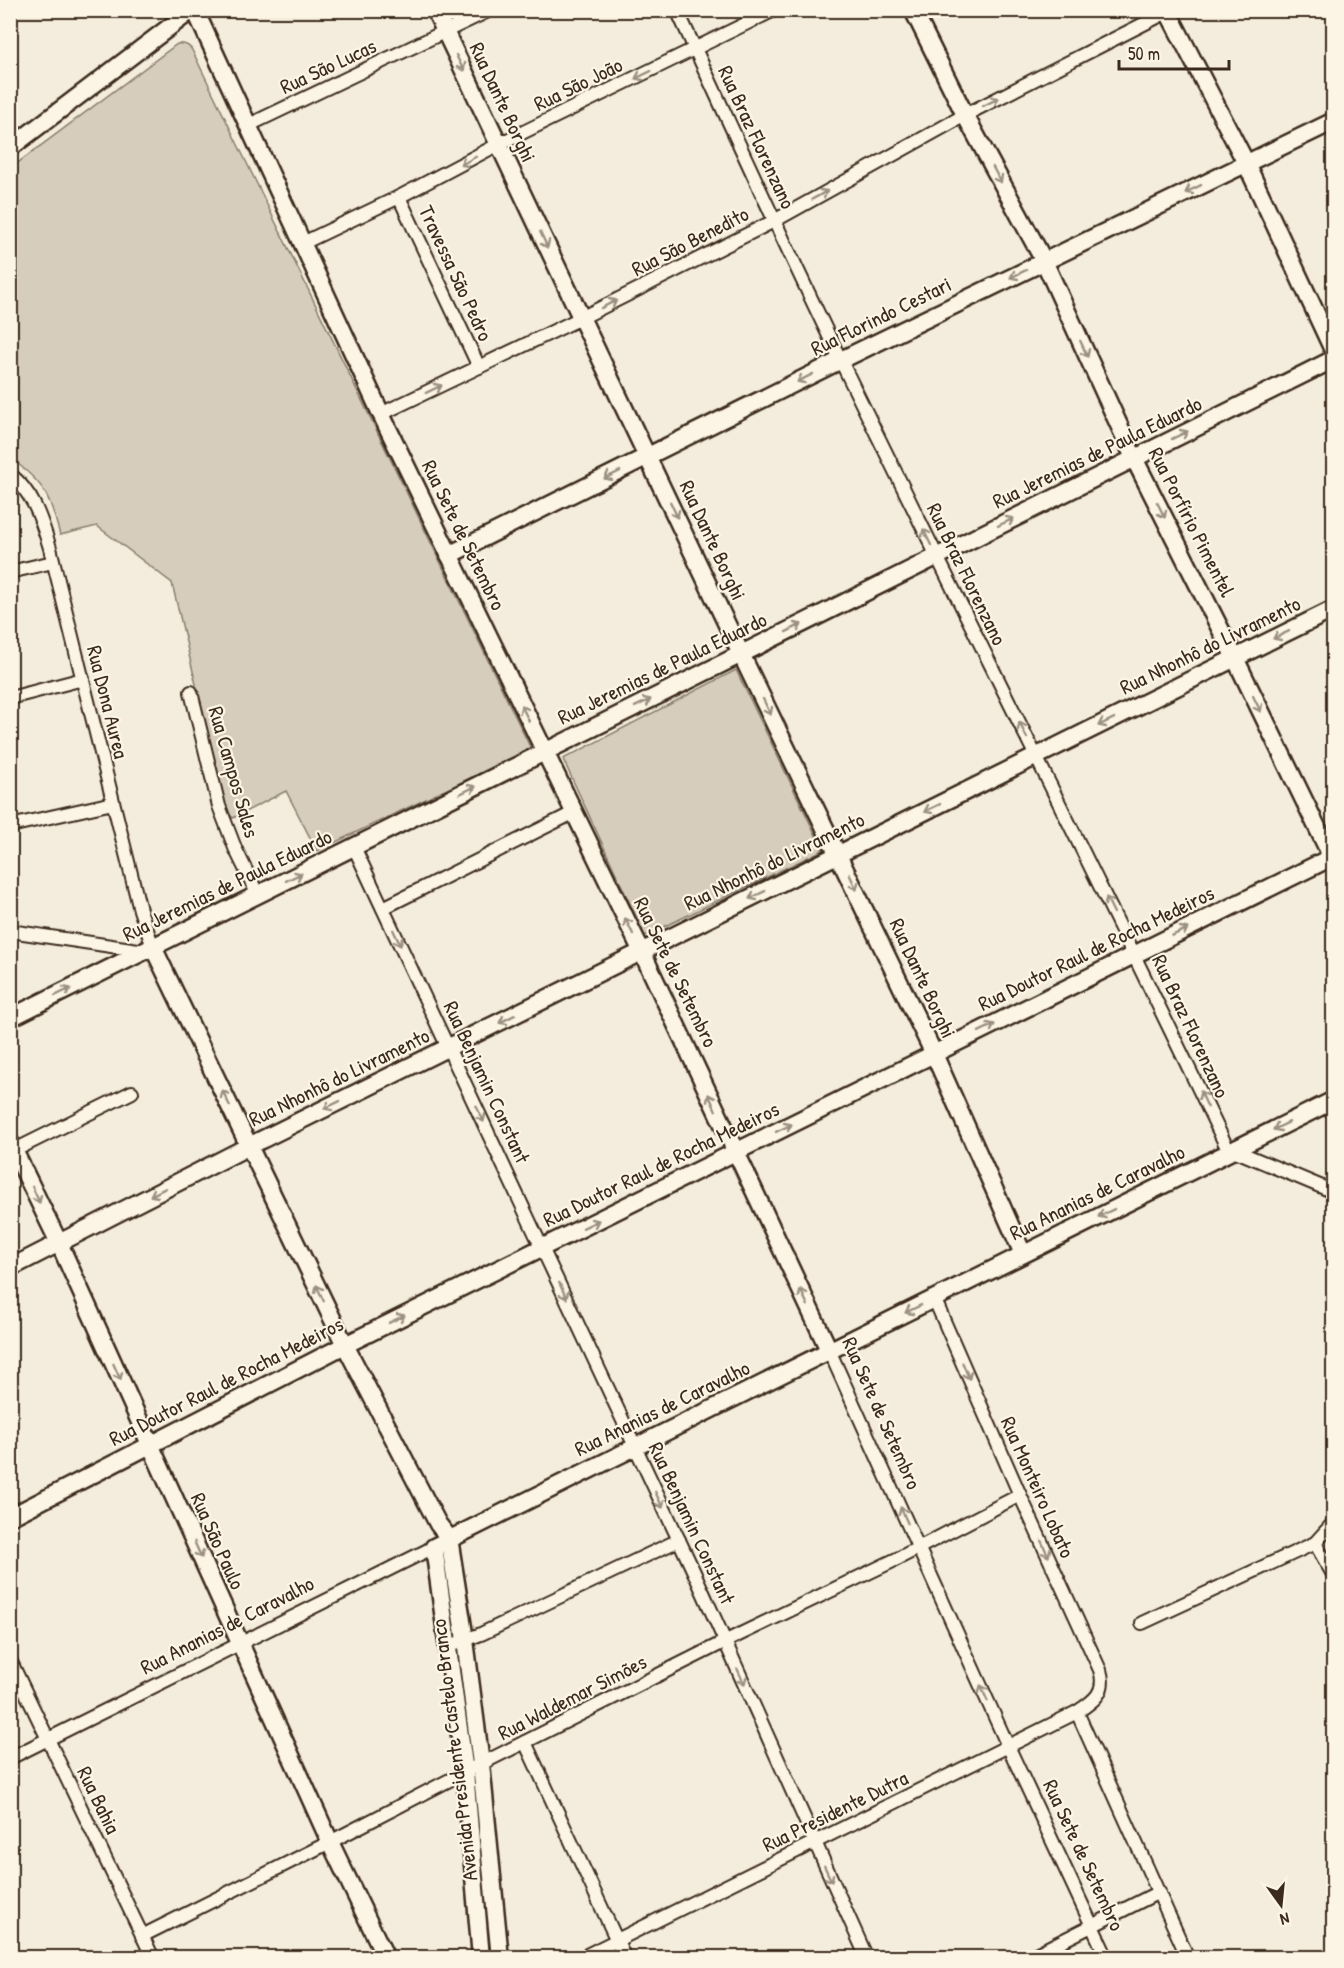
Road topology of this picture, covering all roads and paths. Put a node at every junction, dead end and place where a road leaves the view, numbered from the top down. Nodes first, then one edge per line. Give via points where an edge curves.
1 (193, 10) edge
2 (435, 10) edge
3 (490, 10) edge
4 (677, 10) edge
5 (774, 10) edge
6 (913, 10) edge
7 (1168, 11) edge
8 (445, 32) junction
9 (695, 49) junction
10 (964, 115) junction
11 (1334, 121) edge
12 (249, 125) junction
13 (499, 144) junction
14 (10, 148) edge
15 (1246, 163) junction
16 (399, 197) junction
17 (774, 220) junction
18 (303, 243) junction
19 (1044, 261) junction
20 (581, 318) junction
21 (1334, 352) edge
22 (1334, 359) edge
23 (841, 360) junction
24 (479, 367) junction
25 (381, 414) junction
26 (649, 456) junction
27 (1134, 458) junction
28 (10, 474) edge
29 (449, 555) junction
30 (937, 556) junction
31 (53, 562) junction
32 (10, 572) edge
33 (1334, 609) edge
34 (741, 654) junction
35 (1235, 658) junction
36 (83, 679) junction
37 (191, 692) dead end
38 (10, 698) edge
39 (544, 752) junction
40 (1036, 756) junction
41 (113, 803) junction
42 (573, 813) junction
43 (10, 825) edge
44 (354, 847) junction
45 (839, 854) junction
46 (1333, 858) edge
47 (258, 895) junction
48 (383, 908) junction
49 (10, 931) edge
50 (149, 949) junction
51 (642, 952) junction
52 (1135, 954) junction
53 (10, 1018) edge
54 (449, 1048) junction
55 (934, 1053) junction
56 (132, 1092) dead end
57 (1334, 1100) edge
58 (13, 1146) edge
59 (249, 1146) junction
60 (736, 1152) junction
61 (1229, 1152) junction
62 (1334, 1192) edge
63 (59, 1243) junction
64 (543, 1247) junction
65 (1023, 1254) junction
66 (10, 1268) edge
67 (934, 1298) junction
68 (345, 1345) junction
69 (830, 1350) junction
70 (150, 1445) junction
71 (634, 1447) junction
72 (1020, 1496) junction
73 (10, 1517) edge
74 (1334, 1522) edge
75 (449, 1538) junction
76 (679, 1540) junction
77 (1315, 1543) junction
78 (434, 1547) junction
79 (918, 1548) junction
80 (1334, 1576) edge
81 (1142, 1623) dead end
82 (465, 1640) junction
83 (726, 1641) junction
84 (240, 1644) junction
85 (447, 1647) junction
86 (10, 1660) edge
87 (1101, 1692) joint
88 (1077, 1712) junction
89 (48, 1739) junction
90 (525, 1742) junction
91 (1008, 1746) junction
92 (10, 1758) edge
93 (481, 1764) junction
94 (465, 1772) junction
95 (330, 1842) junction
96 (814, 1843) junction
97 (1159, 1892) junction
98 (1092, 1926) junction
99 (142, 1936) junction
100 (616, 1940) junction
101 (153, 1958) edge
102 (386, 1958) edge
103 (482, 1958) edge
104 (500, 1958) edge
105 (581, 1958) edge
106 (625, 1958) edge
107 (867, 1958) edge
108 (1028, 1958) edge
109 (1107, 1958) edge
110 (1188, 1958) edge

1 - 12 street, Rua Sete de Setembro
1 - 14 street
2 - 8 street, Rua Dante Borghi
3 - 8 street, Rua São Lucas
4 - 9 street, Rua Braz Florenzano
5 - 9 street, Rua São João
6 - 10 street, Rua Porfírio Pimentel
10 -> 7 street, Rua São Benedito
7 - 15 street
8 - 12 street, Rua São Lucas
8 -> 13 street, Rua Dante Borghi
9 -> 13 street, Rua São João
9 - 17 street, Rua Braz Florenzano
17 -> 10 street, Rua São Benedito
10 -> 19 street, Rua Porfírio Pimentel
11 - 15 street, Rua Florindo Cestari
12 - 18 street, Rua Sete de Setembro
13 -> 16 street, Rua São João
13 -> 20 street, Rua Dante Borghi
15 -> 19 street, Rua Florindo Cestari
15 - 21 street
16 - 18 street, Rua São João
16 - 24 street, Travessa São Pedro
20 -> 17 street, Rua São Benedito
17 - 23 street, Rua Braz Florenzano
18 - 25 street, Rua Sete de Setembro
19 -> 23 street, Rua Florindo Cestari
19 -> 27 street, Rua Porfírio Pimentel
20 - 24 street, Rua São Benedito
20 - 26 street, Rua Dante Borghi
27 -> 22 street, Rua Jeremias de Paula Eduardo
23 -> 26 street, Rua Florindo Cestari
30 -> 23 street, Rua Braz Florenzano
25 -> 24 street, Rua São Benedito
25 - 29 street, Rua Sete de Setembro
26 -> 29 street, Rua Florindo Cestari
26 -> 34 street, Rua Dante Borghi
30 -> 27 street, Rua Jeremias de Paula Eduardo
27 -> 35 street, Rua Porfírio Pimentel
28 - 31 street, Rua Dona Aurea via 32,497
39 -> 29 street, Rua Sete de Setembro
34 -> 30 street, Rua Jeremias de Paula Eduardo
40 -> 30 street, Rua Braz Florenzano
31 - 32 street
31 - 36 street, Rua Dona Aurea
33 -> 35 street, Rua Nhonhô do Livramento
39 -> 34 street, Rua Jeremias de Paula Eduardo
34 -> 45 street, Rua Dante Borghi
35 -> 40 street, Rua Nhonhô do Livramento
35 -> 46 street, Rua Porfírio Pimentel
36 - 38 street
36 - 41 street, Rua Dona Aurea
37 - 47 street, Rua Campos Sales via 219,806
39 - 42 street, Rua Sete de Setembro
44 -> 39 street, Rua Jeremias de Paula Eduardo
40 -> 45 street, Rua Nhonhô do Livramento
52 -> 40 street, Rua Braz Florenzano
41 - 43 street
41 - 50 street, Rua Dona Aurea
42 - 48 street
51 -> 42 street, Rua Sete de Setembro
47 -> 44 street, Rua Jeremias de Paula Eduardo
44 - 48 street, Rua Benjamin Constant
45 -> 51 street, Rua Nhonhô do Livramento
45 -> 55 street, Rua Dante Borghi
52 -> 46 street, Rua Doutor Raul de Rocha Medeiros
47 - 50 street, Rua Jeremias de Paula Eduardo
48 -> 54 street, Rua Benjamin Constant
49 - 50 street
53 -> 50 street, Rua Jeremias de Paula Eduardo
59 -> 50 street
51 -> 54 street, Rua Nhonhô do Livramento
60 -> 51 street, Rua Sete de Setembro
55 -> 52 street, Rua Doutor Raul de Rocha Medeiros
61 -> 52 street, Rua Braz Florenzano
54 -> 59 street, Rua Nhonhô do Livramento
54 -> 64 street, Rua Benjamin Constant
60 -> 55 street, Rua Doutor Raul de Rocha Medeiros
55 - 65 street, Rua Dante Borghi
56 - 58 street
57 -> 61 street, Rua Ananias de Caravalho
58 -> 63 street, Rua São Paulo
59 -> 63 street, Rua Nhonhô do Livramento
68 -> 59 street
64 -> 60 street, Rua Doutor Raul de Rocha Medeiros
69 -> 60 street, Rua Sete de Setembro
61 - 62 street via 1241,1153
61 -> 65 street, Rua Ananias de Caravalho
63 - 66 street, Rua Nhonhô do Livramento
63 -> 70 street, Rua São Paulo
68 -> 64 street, Rua Doutor Raul de Rocha Medeiros
64 -> 71 street, Rua Benjamin Constant
65 - 67 street, Rua Ananias de Caravalho
67 -> 69 street, Rua Ananias de Caravalho
67 -> 72 street, Rua Monteiro Lobato
68 - 70 street, Rua Doutor Raul de Rocha Medeiros
68 - 75 street via 438,1524
69 - 71 street, Rua Ananias de Caravalho
79 -> 69 street, Rua Sete de Setembro
70 - 73 street, Rua Doutor Raul de Rocha Medeiros
70 -> 84 street, Rua São Paulo
71 - 75 street, Rua Ananias de Caravalho
71 -> 76 street, Rua Benjamin Constant
72 - 79 street, Rua Waldemar Simões
72 -> 87 street, Rua Monteiro Lobato via 1100,1670
74 - 77 street
75 - 78 street, Rua Ananias de Caravalho
75 - 82 street, Avenida Presidente Castelo Branco
76 - 82 street
76 - 83 street, Rua Benjamin Constant
77 - 80 street
77 - 81 street
78 - 84 street, Rua Ananias de Caravalho
78 - 85 street, Avenida Presidente Castelo Branco
79 - 83 street, Rua Waldemar Simões
91 -> 79 street, Rua Sete de Setembro
82 - 85 street
82 - 93 street, Avenida Presidente Castelo Branco
83 - 90 street, Rua Waldemar Simões
83 -> 96 street, Rua Benjamin Constant
84 - 89 street, Rua Ananias de Caravalho
84 - 95 street, Rua São Paulo
85 - 94 street, Avenida Presidente Castelo Branco
86 - 89 street, Rua Bahia
87 - 88 street, Rua Presidente Dutra
88 - 91 street, Rua Presidente Dutra
88 - 97 street
89 - 92 street, Rua Ananias de Caravalho
89 - 99 street, Rua Bahia
90 - 93 street, Rua Waldemar Simões
90 - 100 street
91 - 96 street, Rua Presidente Dutra
91 - 98 street, Rua Sete de Setembro
93 - 94 street, Rua Waldemar Simões
93 - 104 street, Avenida Presidente Castelo Branco
94 - 95 street, Rua Waldemar Simões
94 - 103 street, Avenida Presidente Castelo Branco
95 - 99 street, Rua Waldemar Simões
95 - 102 street, Rua São Paulo
96 - 100 street, Rua Presidente Dutra
96 -> 107 street, Rua Benjamin Constant
97 - 98 street
97 - 110 street
98 - 108 street
98 - 109 street, Rua Sete de Setembro
99 - 101 street, Rua Bahia
100 - 105 street, Rua Presidente Dutra
100 - 106 street

